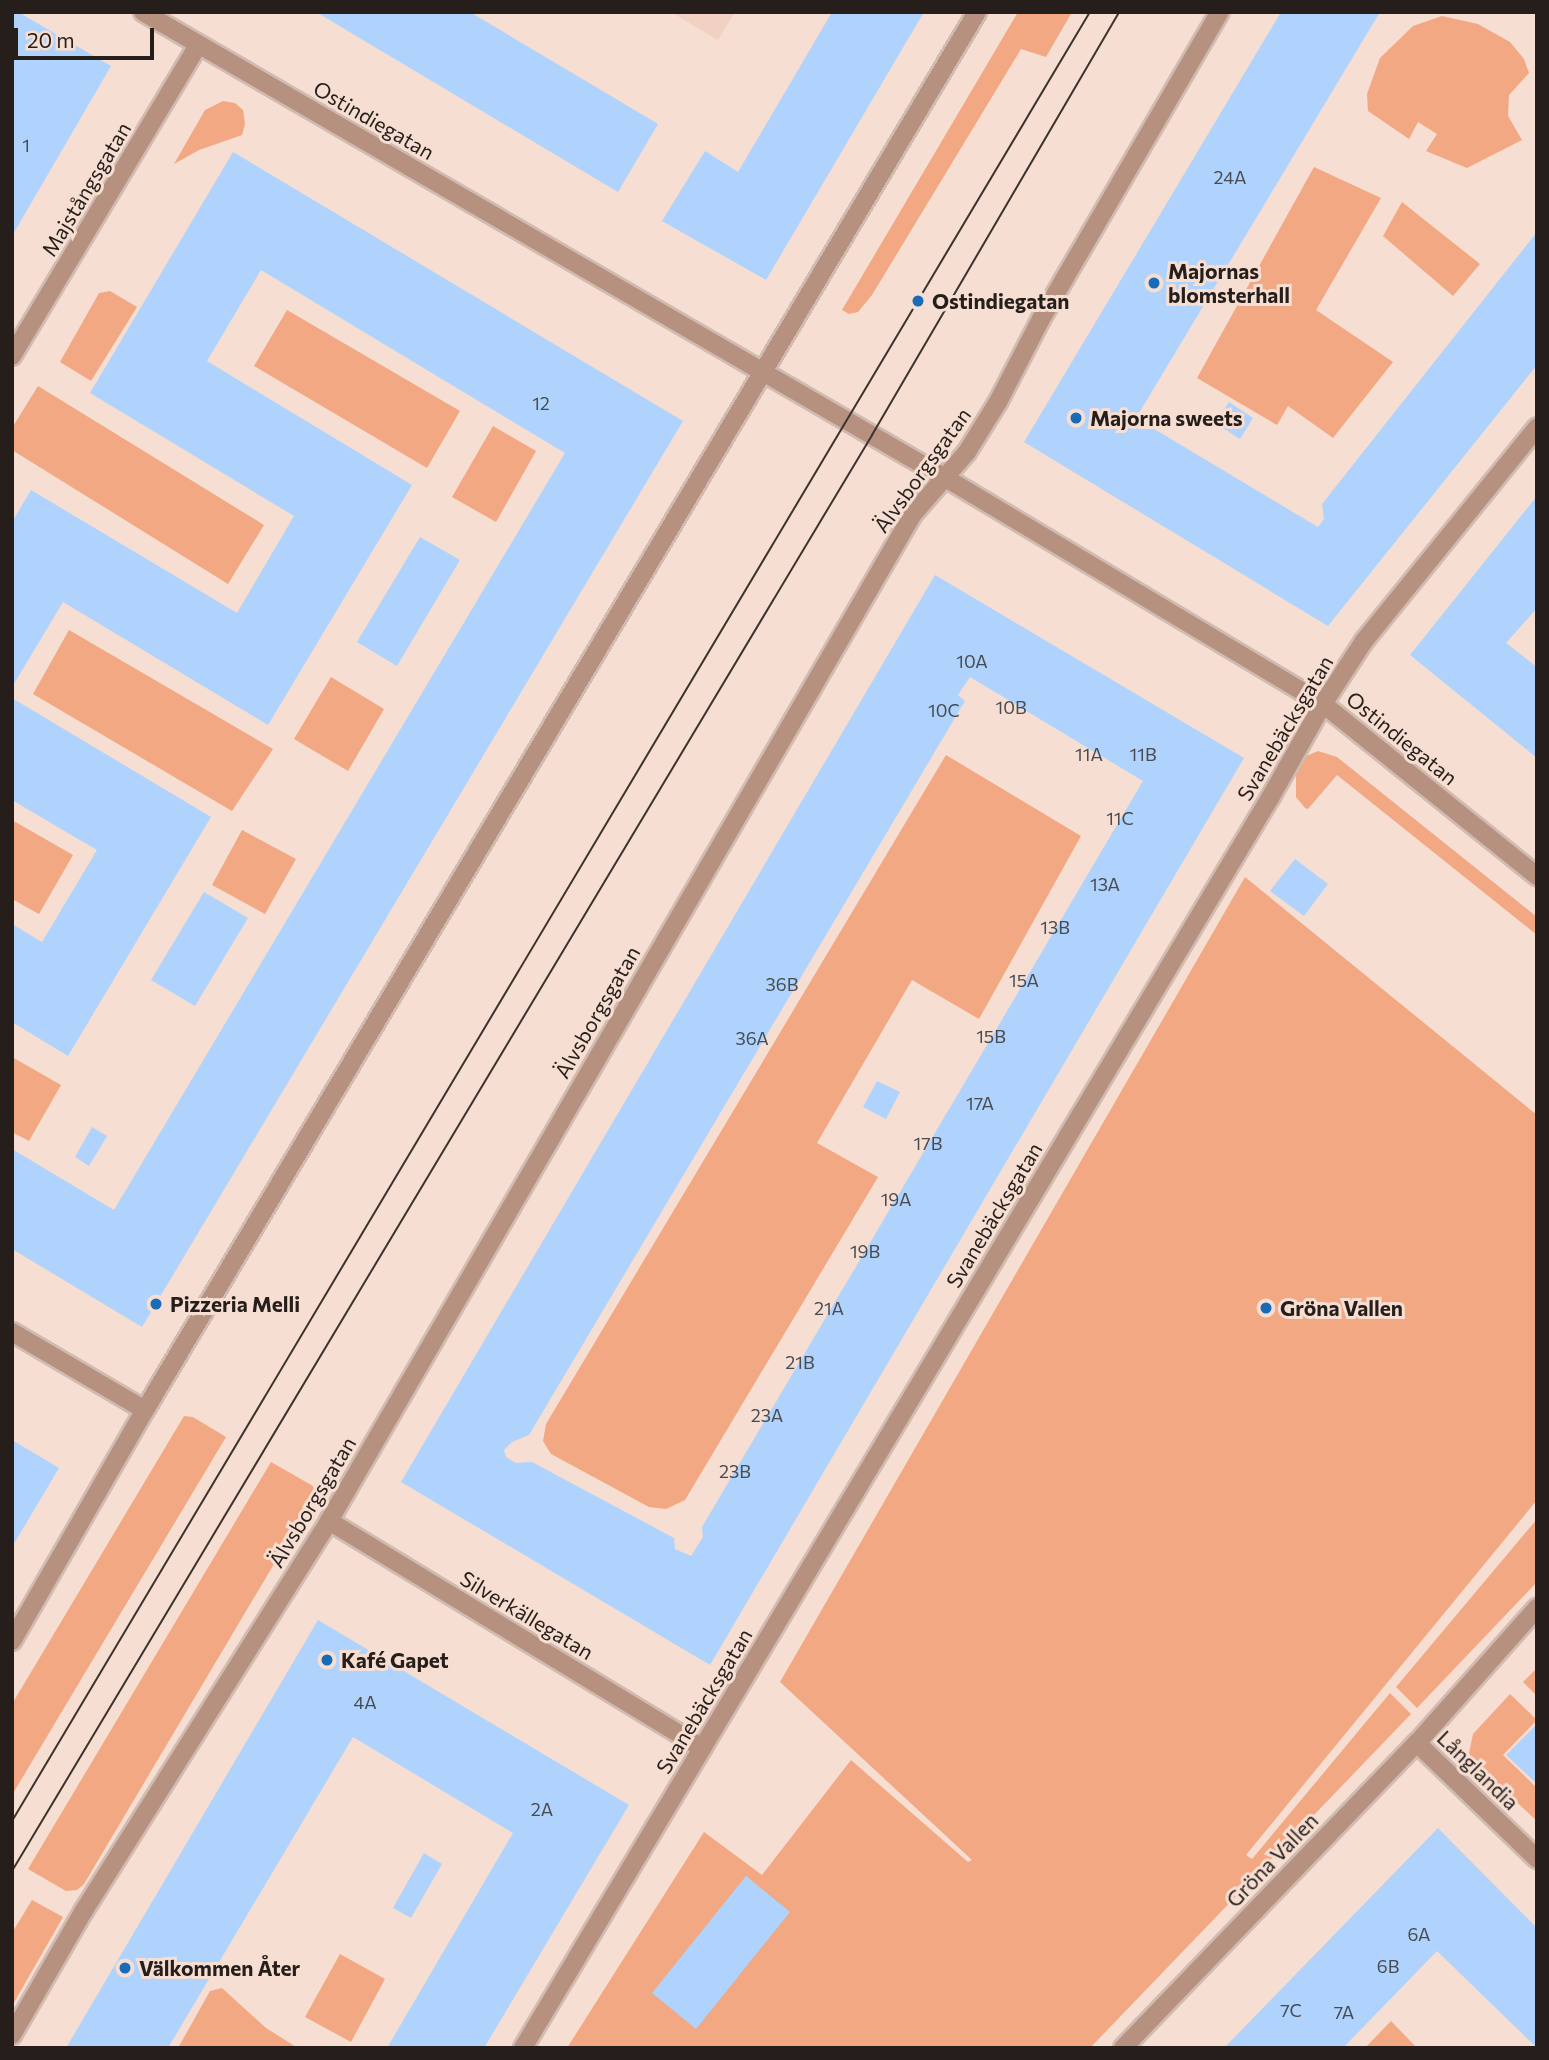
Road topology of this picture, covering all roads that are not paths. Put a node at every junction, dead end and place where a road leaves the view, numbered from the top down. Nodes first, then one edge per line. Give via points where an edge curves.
1 (143, 12) edge
2 (976, 12) edge
3 (1220, 12) edge
4 (198, 45) junction
5 (12, 356) edge
6 (764, 372) junction
7 (1537, 427) edge
8 (944, 477) junction
9 (1322, 704) junction
10 (1537, 876) edge
11 (12, 1332) edge
12 (145, 1410) junction
13 (329, 1521) junction
14 (1537, 1608) edge
15 (12, 1641) edge
16 (1417, 1743) junction
17 (702, 1748) junction
18 (1537, 1859) edge
19 (12, 2035) edge
20 (523, 2048) edge
21 (1123, 2048) edge

1 - 4 street, Ostindiegatan
2 - 6 street
3 - 8 street, Älvsborgsgatan via 1041,319 998,402 967,452
4 - 5 street, Majstångsgatan
4 - 6 street, Ostindiegatan
6 - 8 street, Ostindiegatan
6 - 12 street
7 - 9 street, Svanebäcksgatan via 1364,641
8 - 9 street, Ostindiegatan
8 - 13 street, Älvsborgsgatan via 897,541
9 - 10 street, Ostindiegatan
9 - 17 street, Svanebäcksgatan
11 - 12 street
12 - 15 street
13 - 17 street, Silverkällegatan
13 - 19 street, Älvsborgsgatan via 83,1912
14 - 16 street, Gröna Vallen
16 - 18 street, Långlandia
16 - 21 street, Gröna Vallen
17 - 20 street, Svanebäcksgatan

